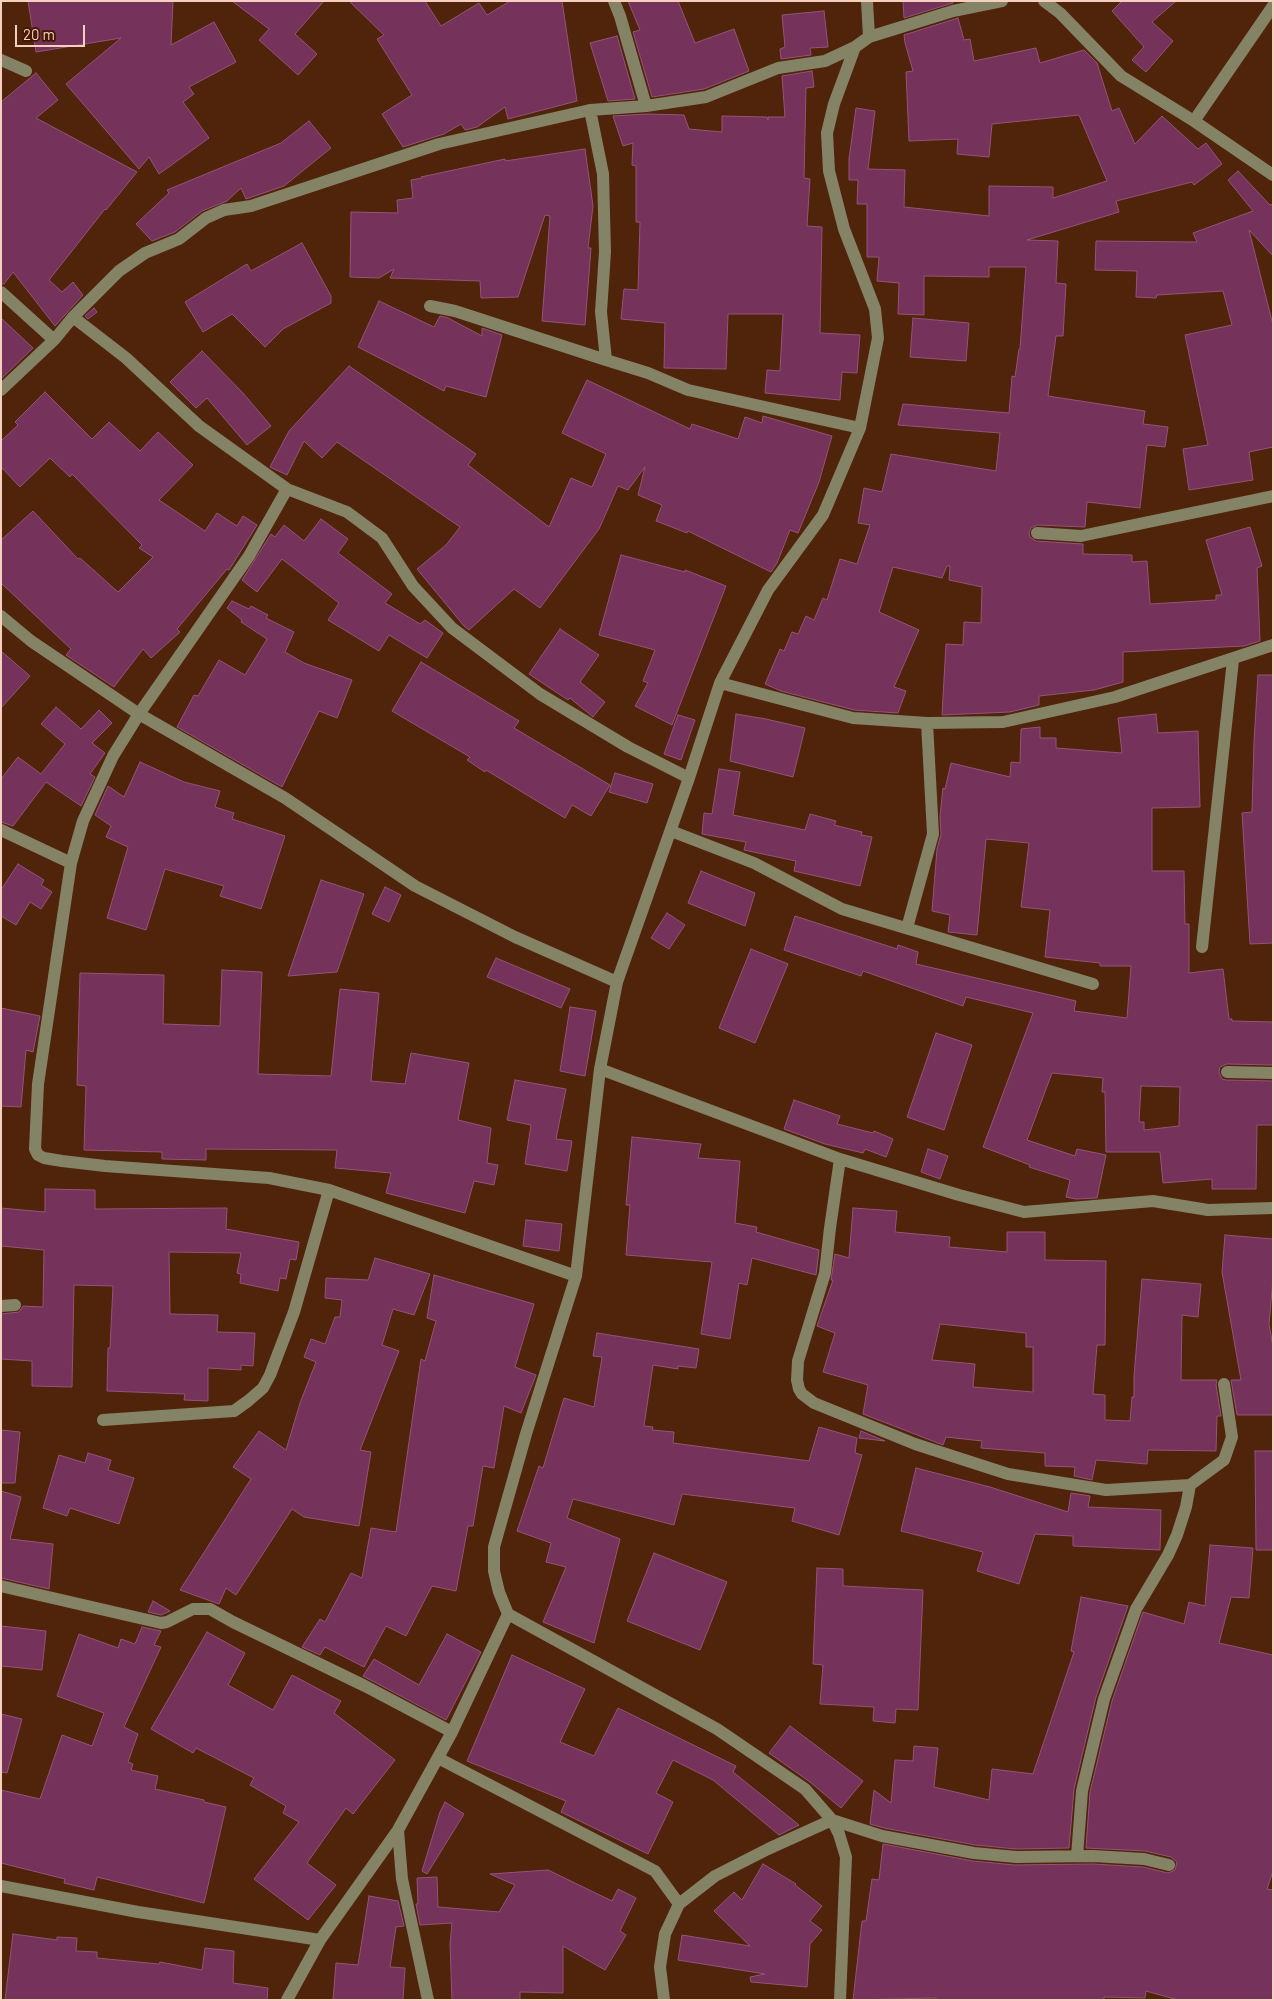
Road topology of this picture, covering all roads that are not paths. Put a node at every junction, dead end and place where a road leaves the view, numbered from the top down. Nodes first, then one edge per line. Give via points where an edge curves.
1 (614, 1) edge
2 (867, 1) edge
3 (1002, 1) edge
4 (1044, 1) edge
5 (1273, 6) edge
6 (869, 37) junction
7 (855, 47) junction
8 (1, 60) edge
9 (26, 71) dead end
10 (646, 106) junction
11 (590, 110) junction
12 (1194, 121) junction
13 (1273, 175) edge
14 (1, 292) edge
15 (430, 306) dead end
16 (73, 317) junction
17 (54, 340) junction
18 (606, 360) junction
19 (1, 390) edge
20 (860, 428) junction
21 (287, 490) junction
22 (1273, 496) edge
23 (1037, 533) dead end
24 (1, 616) edge
25 (1273, 645) edge
26 (1233, 660) junction
27 (720, 684) junction
28 (139, 714) junction
29 (927, 723) junction
30 (689, 778) junction
31 (1, 830) edge
32 (671, 831) junction
33 (70, 863) junction
34 (907, 928) junction
35 (1202, 947) dead end
36 (617, 982) junction
37 (1093, 984) dead end
38 (600, 1069) junction
39 (1227, 1072) dead end
40 (1273, 1073) edge
41 (840, 1159) junction
42 (329, 1190) junction
43 (1273, 1208) edge
44 (576, 1276) junction
45 (15, 1305) dead end
46 (1, 1306) edge
47 (1224, 1384) dead end
48 (103, 1420) dead end
49 (1190, 1485) junction
50 (1, 1586) edge
51 (508, 1614) junction
52 (452, 1732) junction
53 (438, 1758) junction
54 (832, 1820) junction
55 (398, 1830) junction
56 (1077, 1856) junction
57 (1169, 1865) dead end
58 (1, 1886) edge
59 (679, 1904) junction
60 (320, 1940) junction
61 (287, 2000) edge
62 (428, 2000) edge
63 (664, 2000) edge
64 (840, 2000) edge

1 - 10 street
2 - 6 street
3 - 6 street via 953,11
4 - 12 street via 1060,13 1121,76
5 - 12 street
6 - 7 street
7 - 10 street via 825,61 778,68 706,97
7 - 20 street via 827,133 829,171 844,229 875,309 878,338
8 - 9 street
10 - 11 street
11 - 16 street via 439,144 251,206 224,210 206,218 179,239 145,253 119,271
11 - 18 street via 603,174 605,252 601,312
12 - 13 street
14 - 17 street
15 - 18 street via 455,311
16 - 17 street
16 - 21 street via 126,358 199,426
17 - 19 street
18 - 20 street via 688,390
20 - 27 street via 823,515 768,590
21 - 28 street via 249,556
21 - 30 street via 347,512 382,538 413,586 452,628 540,694 628,747
22 - 23 street via 1081,536
24 - 28 street via 31,641
25 - 26 street
26 - 29 street via 1115,697 1003,722
26 - 35 street
27 - 29 street via 853,718
27 - 30 street
28 - 33 street via 113,756 83,821
28 - 36 street via 285,798 415,886 515,937
29 - 34 street via 933,834
30 - 32 street
31 - 33 street
32 - 34 street via 754,863 842,909
32 - 36 street
33 - 42 street via 38,1084 35,1149 38,1155 105,1166 269,1178
34 - 37 street
36 - 38 street
38 - 41 street
38 - 44 street
39 - 40 street
41 - 43 street via 1024,1212 1153,1201 1208,1210
41 - 49 street via 825,1273 798,1360 797,1380 802,1394 814,1403 914,1444 1008,1474 1106,1490
42 - 44 street
42 - 48 street via 294,1312 263,1388 234,1411
44 - 51 street via 494,1547 494,1571
45 - 46 street
47 - 49 street via 1232,1437 1224,1460
49 - 56 street via 1177,1535 1136,1609 1104,1699 1082,1791
50 - 52 street via 161,1623 193,1609 210,1609
51 - 52 street
51 - 54 street via 717,1729 805,1789
52 - 53 street
53 - 55 street
53 - 59 street via 655,1870
54 - 56 street via 882,1836 974,1853 1016,1857
54 - 59 street via 716,1876
54 - 64 street via 846,1857
55 - 60 street
55 - 62 street via 402,1879
56 - 57 street via 1144,1859
58 - 60 street via 138,1912
59 - 63 street via 665,1934 660,1967
60 - 61 street

